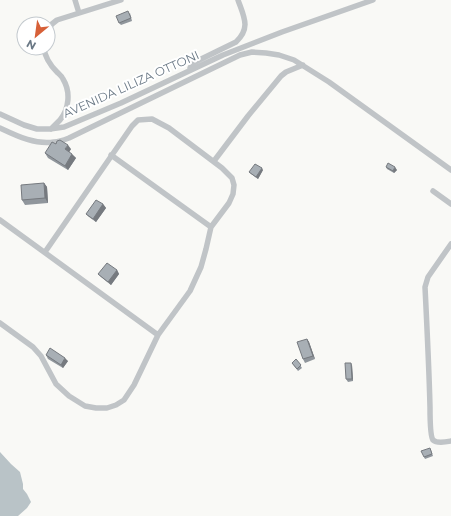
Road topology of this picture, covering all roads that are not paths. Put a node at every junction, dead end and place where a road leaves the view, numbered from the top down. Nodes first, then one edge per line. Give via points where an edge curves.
1 (75, 0) edge
2 (121, 0) edge
3 (238, 0) edge
4 (373, 0) edge
5 (79, 13) junction
6 (56, 21) edge
7 (46, 56) edge
8 (303, 65) junction
9 (190, 70) junction
10 (0, 114) edge
11 (0, 128) edge
12 (50, 129) junction
13 (111, 155) junction
14 (214, 161) junction
15 (451, 170) edge
16 (434, 191) dead end
17 (451, 204) edge
18 (0, 220) edge
19 (211, 226) junction
20 (451, 244) edge
21 (45, 252) junction
22 (0, 323) edge
23 (158, 335) junction
24 (451, 441) edge

1 - 5 street
2 - 5 street
3 - 9 street via 246,23 241,37 236,42 193,63
4 - 9 street, AVENIDA LILIZA OTTONI via 223,54
5 - 6 street
7 - 12 street via 63,79 68,99 60,120
8 - 11 street via 272,54 252,52 240,55 70,138 54,142 35,142
8 - 14 street via 281,76
8 - 15 street
9 - 12 street, AVENIDA LILIZA OTTONI via 64,127
10 - 12 street, AVENIDA LILIZA OTTONI via 24,125
13 - 14 street via 138,120 152,119 169,128
13 - 19 street
13 - 21 street
14 - 19 street via 232,178 234,186 229,203
16 - 17 street
18 - 21 street
19 - 23 street via 201,267 190,291
20 - 24 street via 428,277 425,287 430,427 435,442
21 - 23 street
22 - 23 street via 33,347 41,356 56,384 69,396 85,406 96,408 116,406 124,400

